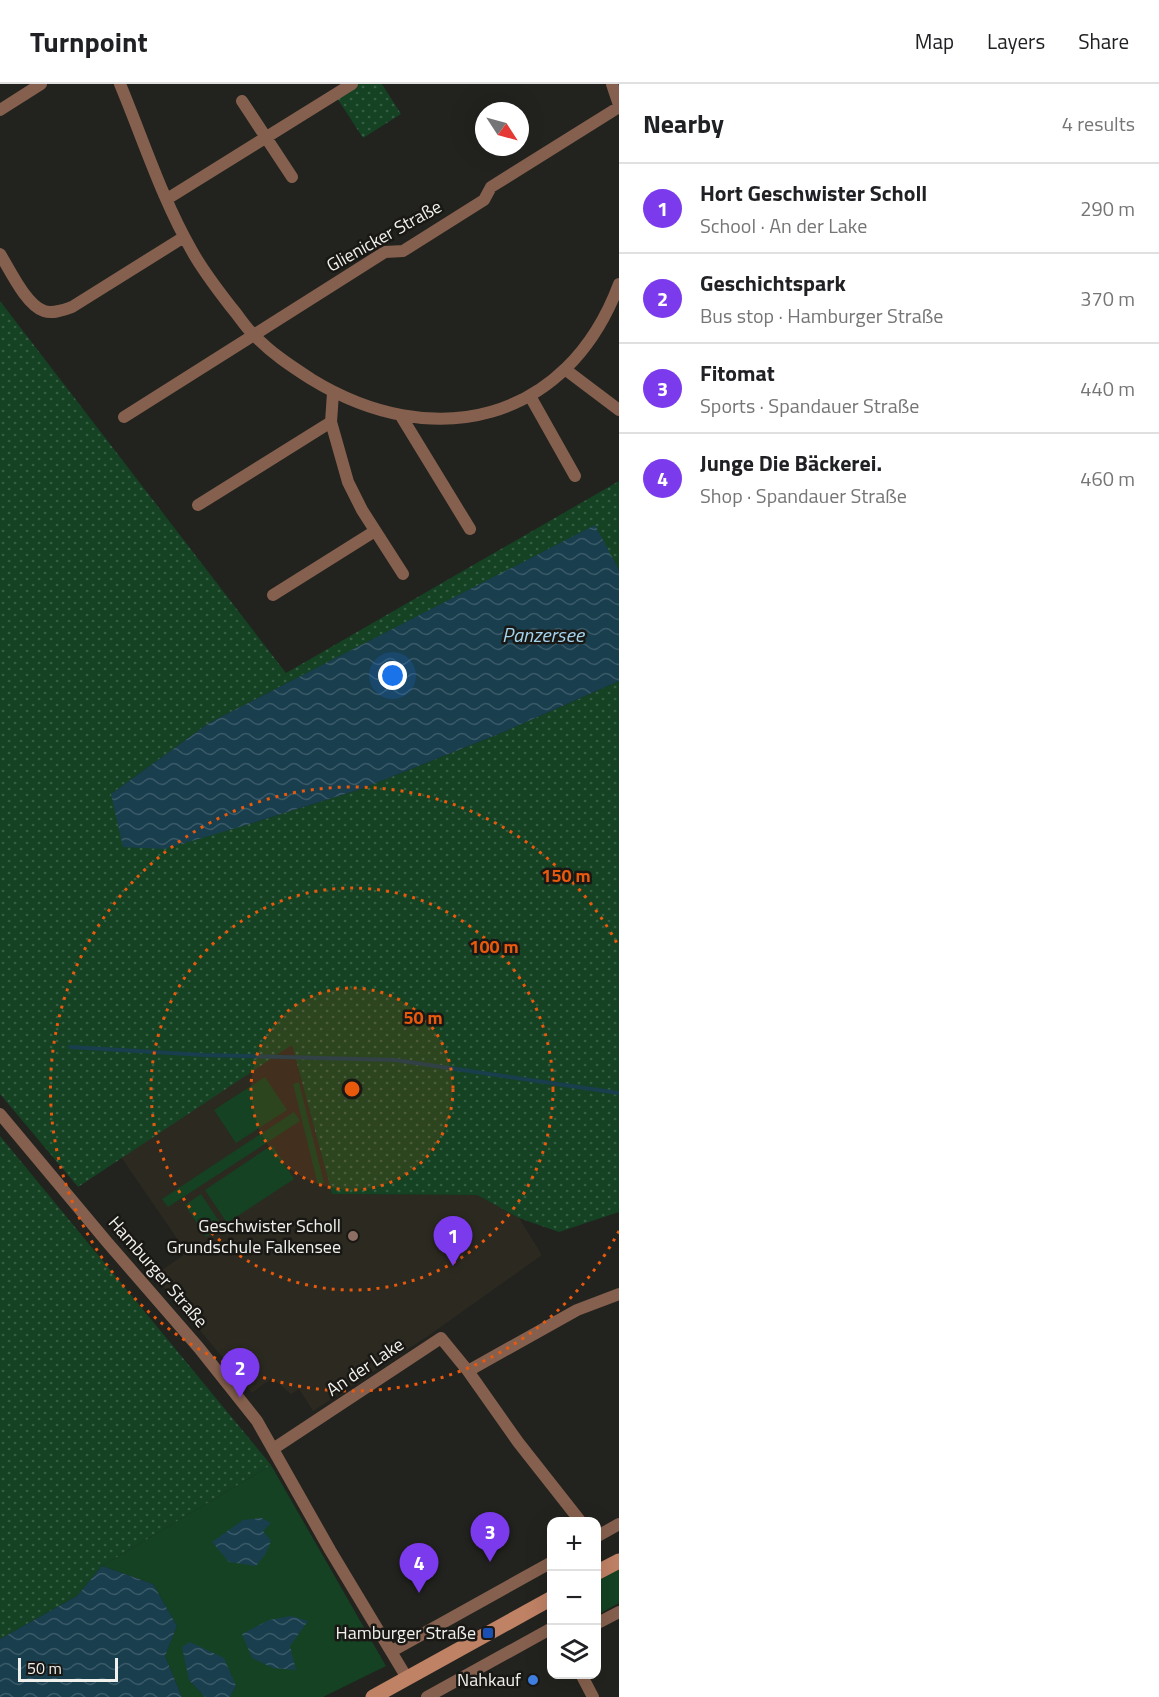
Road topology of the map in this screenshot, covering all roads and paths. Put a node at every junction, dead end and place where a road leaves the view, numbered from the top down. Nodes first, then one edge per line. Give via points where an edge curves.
1 (41, 84) edge
2 (120, 84) edge
3 (352, 84) edge
4 (612, 84) edge
5 (242, 100) dead end
6 (619, 106) edge
7 (0, 110) edge
8 (266, 138) junction
9 (292, 177) dead end
10 (167, 199) junction
11 (184, 237) junction
12 (0, 254) edge
13 (619, 284) edge
14 (253, 334) junction
15 (566, 370) junction
16 (333, 393) junction
17 (530, 396) junction
18 (619, 410) edge
19 (401, 416) junction
20 (124, 417) dead end
21 (331, 422) junction
22 (575, 476) dead end
23 (198, 505) dead end
24 (470, 529) dead end
25 (375, 531) junction
26 (403, 574) dead end
27 (273, 595) dead end
28 (0, 1114) edge
29 (619, 1294) edge
30 (468, 1371) junction
31 (273, 1449) junction
32 (578, 1517) edge
33 (619, 1524) edge
34 (601, 1535) edge
35 (619, 1560) edge
36 (547, 1565) edge
37 (600, 1571) edge
38 (547, 1601) edge
39 (619, 1612) edge
40 (601, 1622) edge
41 (547, 1631) edge
42 (392, 1651) junction
43 (407, 1678) junction
44 (584, 1679) edge
45 (373, 1697) edge
46 (427, 1697) edge
47 (593, 1697) edge

1 - 7 street
2 - 10 street
3 - 8 street
4 - 6 street, Glienicker Straße
5 - 8 street
6 - 14 street, Glienicker Straße via 492,187 484,200 403,251 385,252
8 - 9 street
8 - 10 street
10 - 11 street
11 - 12 street via 59,312 45,312 33,305
11 - 14 street via 207,276
13 - 15 street via 597,331
14 - 16 street via 285,363
14 - 20 street, Glienicker Straße
15 - 17 street
15 - 18 street
16 - 19 street
16 - 21 street
17 - 19 street via 496,411 466,418
17 - 22 street
19 - 24 street
21 - 23 street
21 - 25 street via 348,482
25 - 26 street
25 - 27 street
28 - 31 street, Hamburger Straße via 200,1348 257,1421
29 - 30 street via 578,1310
30 - 31 street, An der Lake via 441,1338
30 - 32 street, An der Lake
31 - 42 street, Hamburger Straße
33 - 34 street
35 - 37 main road
36 - 42 street
38 - 43 main road
39 - 40 street
41 - 46 street
42 - 43 street, Hamburger Straße
43 - 45 main road
44 - 47 street

